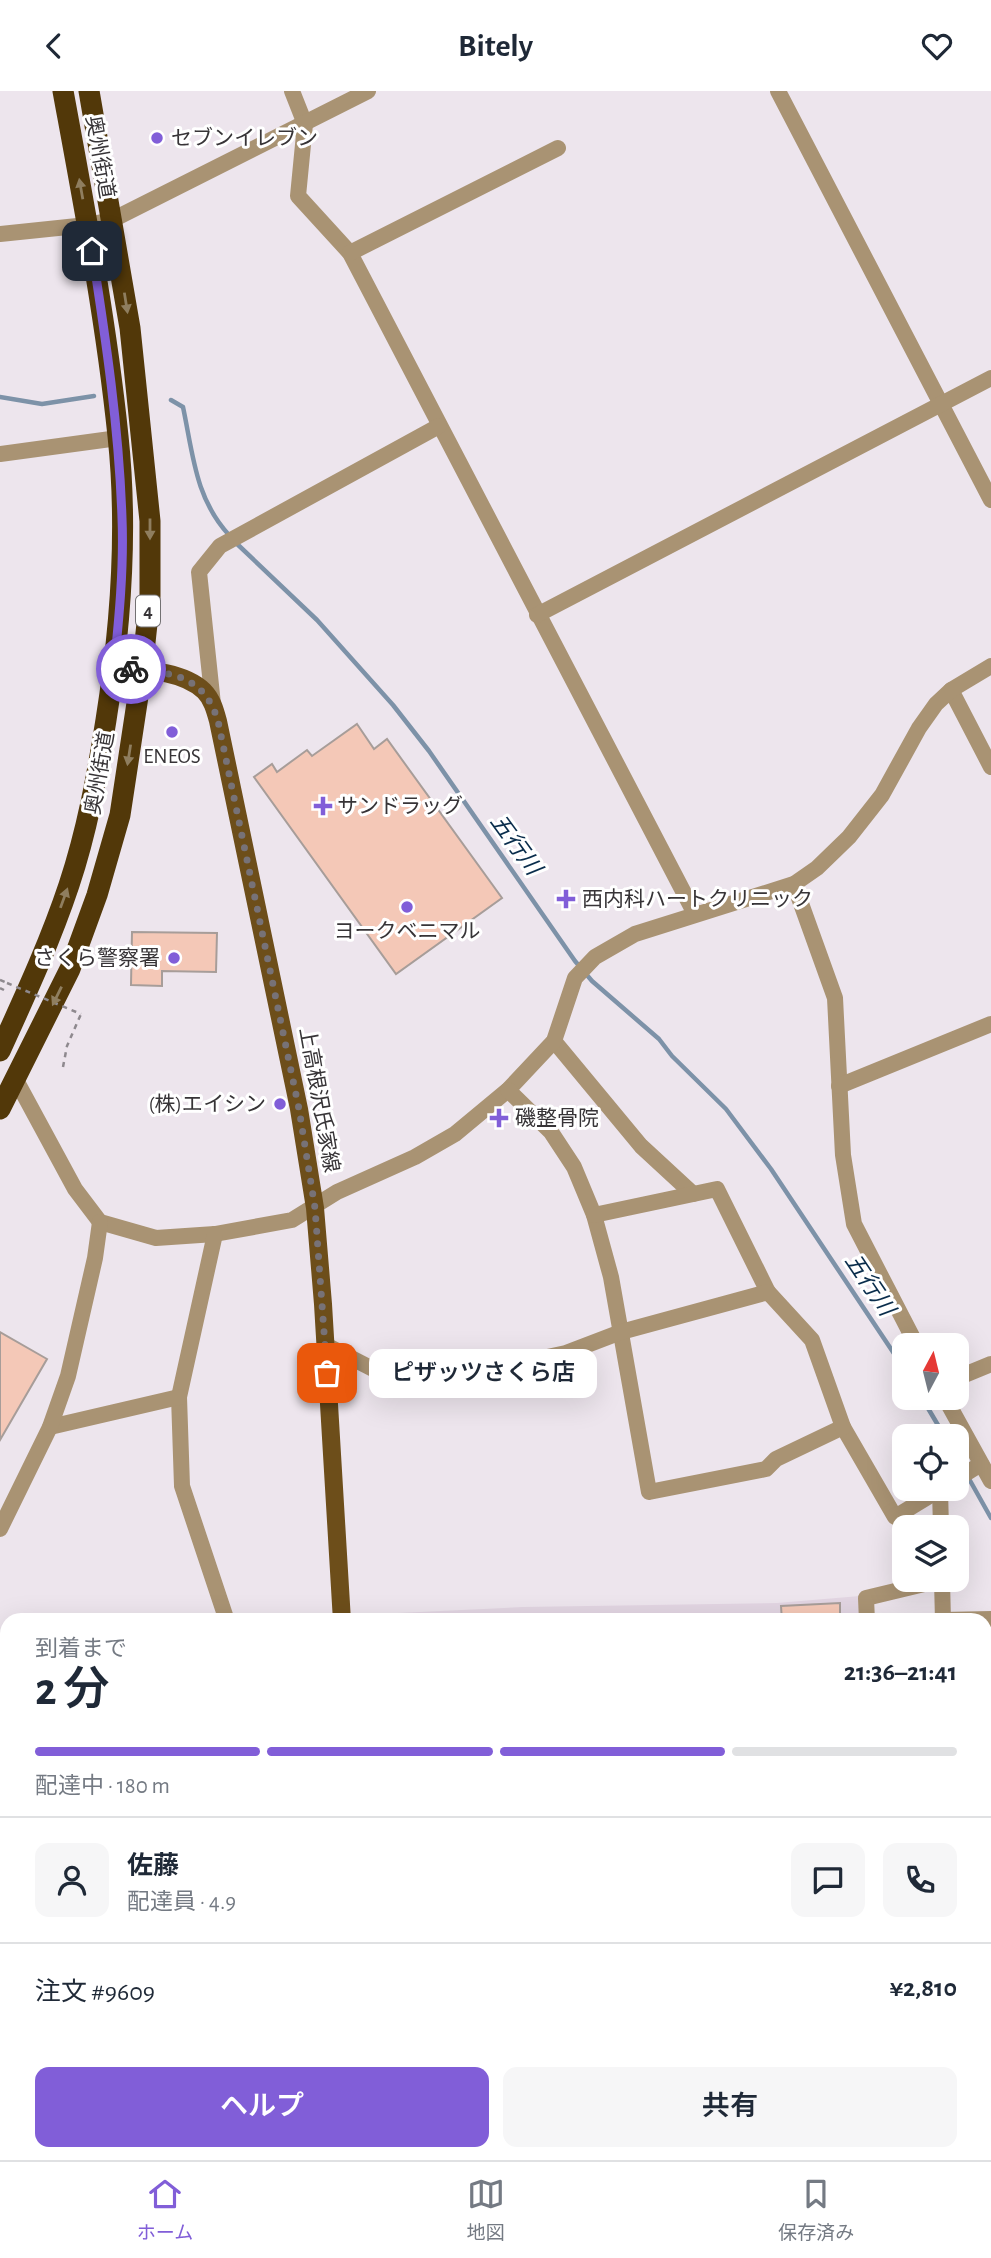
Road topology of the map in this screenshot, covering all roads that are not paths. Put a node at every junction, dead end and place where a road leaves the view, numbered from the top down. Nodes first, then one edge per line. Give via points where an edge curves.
1 (63, 91) edge
2 (89, 91) edge
3 (292, 91) edge
4 (368, 91) edge
5 (778, 91) edge
6 (305, 124) junction
7 (558, 148) dead end
8 (112, 220) junction
9 (87, 225) junction
10 (0, 234) edge
11 (350, 253) junction
12 (991, 378) edge
13 (941, 404) junction
14 (439, 426) junction
15 (118, 438) junction
16 (0, 454) edge
17 (991, 500) edge
18 (537, 615) junction
19 (991, 666) edge
20 (114, 668) junction
21 (142, 670) junction
22 (951, 690) junction
23 (213, 704) junction
24 (991, 767) edge
25 (794, 884) junction
26 (695, 915) junction
27 (991, 1024) edge
28 (554, 1041) junction
29 (0, 1052) edge
30 (16, 1080) junction
31 (839, 1086) junction
32 (508, 1090) junction
33 (0, 1109) edge
34 (693, 1194) junction
35 (315, 1208) junction
36 (594, 1215) junction
37 (100, 1223) junction
38 (215, 1234) junction
39 (768, 1292) junction
40 (621, 1332) junction
41 (910, 1333) edge
42 (326, 1345) junction
43 (991, 1364) edge
44 (970, 1373) edge
45 (179, 1397) junction
46 (952, 1411) edge
47 (50, 1427) junction
48 (843, 1427) junction
49 (981, 1464) junction
50 (969, 1472) edge
51 (991, 1481) edge
52 (922, 1501) edge
53 (0, 1529) edge
54 (892, 1592) edge
55 (942, 1592) edge
56 (224, 1613) edge
57 (342, 1613) edge
58 (867, 1613) edge
59 (943, 1613) edge

9 -> 1 highway, 奥州街道 / 4
2 - 8 highway, 奥州街道 / 4
3 - 6 street
4 - 6 street
5 - 13 street
6 - 8 street
6 - 11 street via 298,196
7 - 11 street
8 - 9 street
8 -> 21 highway, 奥州街道 / 4 via 130,328 150,521 150,596
9 - 10 street
9 - 15 highway, 奥州街道 / 4
11 - 14 street
12 - 13 street
13 - 17 street
13 - 18 street
14 - 18 street
14 - 23 street via 220,546 199,572
15 - 16 street
15 - 20 highway, 奥州街道 / 4 via 121,594
18 - 26 street
19 - 22 street
20 - 21 main road
29 -> 20 highway, 奥州街道 / 4 via 69,884 96,786
21 - 23 main road via 191,682 205,691
21 -> 30 highway, 奥州街道 / 4 via 120,815 97,895 70,969
22 - 24 street
22 - 25 street via 919,728 882,795 849,837
23 - 35 main road, 上高根沢氏家線 via 274,982
25 - 26 street
25 - 31 street via 835,998
26 - 28 street via 635,933 595,957 575,978
27 - 31 street
28 - 32 street
28 - 34 street via 641,1146
29 - 30 main road
30 - 33 highway, 奥州街道 / 4
30 - 37 street via 75,1189
31 - 41 street via 843,1156 854,1224
32 - 35 street via 455,1134 337,1192
32 - 36 street via 551,1132 574,1167
34 - 36 street
34 - 39 street via 717,1189
35 - 38 street via 292,1220
35 - 42 main road, 上高根沢氏家線
36 - 40 street
37 - 38 street via 156,1238
37 - 47 street via 68,1376
38 - 45 street
39 - 40 street
39 - 48 street via 812,1340
40 - 42 street via 566,1353 408,1387
40 - 48 street via 649,1492 766,1469 776,1459
42 - 57 main road, 上高根沢氏家線
43 - 44 street
45 - 47 street
45 - 56 street via 182,1486
46 - 49 street
47 - 53 street
48 - 52 street via 895,1517
49 - 50 street
49 - 51 street
54 - 58 street via 866,1598
55 - 59 street

